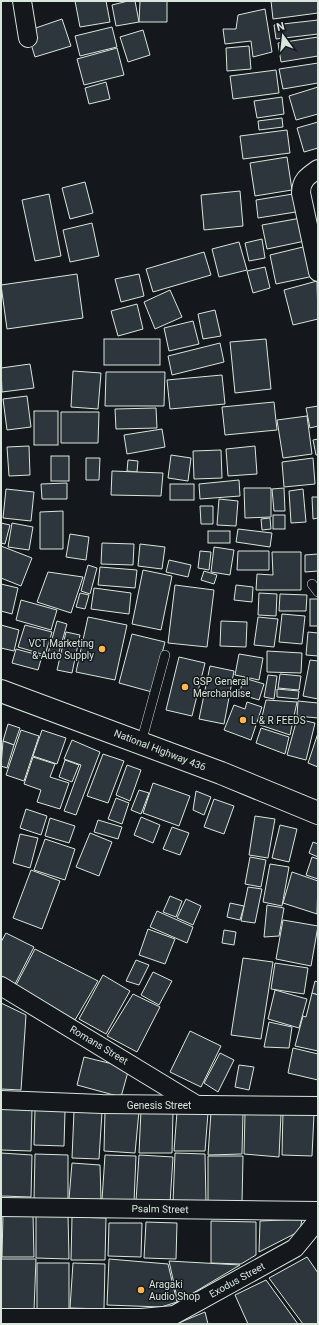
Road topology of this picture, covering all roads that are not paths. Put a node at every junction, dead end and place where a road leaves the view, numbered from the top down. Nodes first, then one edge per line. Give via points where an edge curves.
1 (22, 1) edge
2 (28, 38) dead end
3 (318, 169) edge
4 (318, 272) edge
5 (312, 584) dead end
6 (318, 592) edge
7 (165, 655) dead end
8 (1, 691) edge
9 (142, 743) junction
10 (318, 813) edge
11 (1, 986) edge
12 (1, 1100) edge
13 (196, 1105) junction
14 (318, 1106) edge
15 (1, 1207) edge
16 (318, 1211) edge
17 (318, 1220) edge
18 (1, 1318) edge

1 - 2 street
3 - 4 street via 304,180 301,193
5 - 6 lane
7 - 9 lane
8 - 9 main road, National Highway 436
9 - 10 main road, National Highway 436
11 - 13 street, Romans Street
12 - 13 street, Genesis Street
13 - 14 street, Genesis Street
15 - 16 street, Psalm Street
17 - 18 street, Exodus Street via 295,1248 174,1315 141,1318

